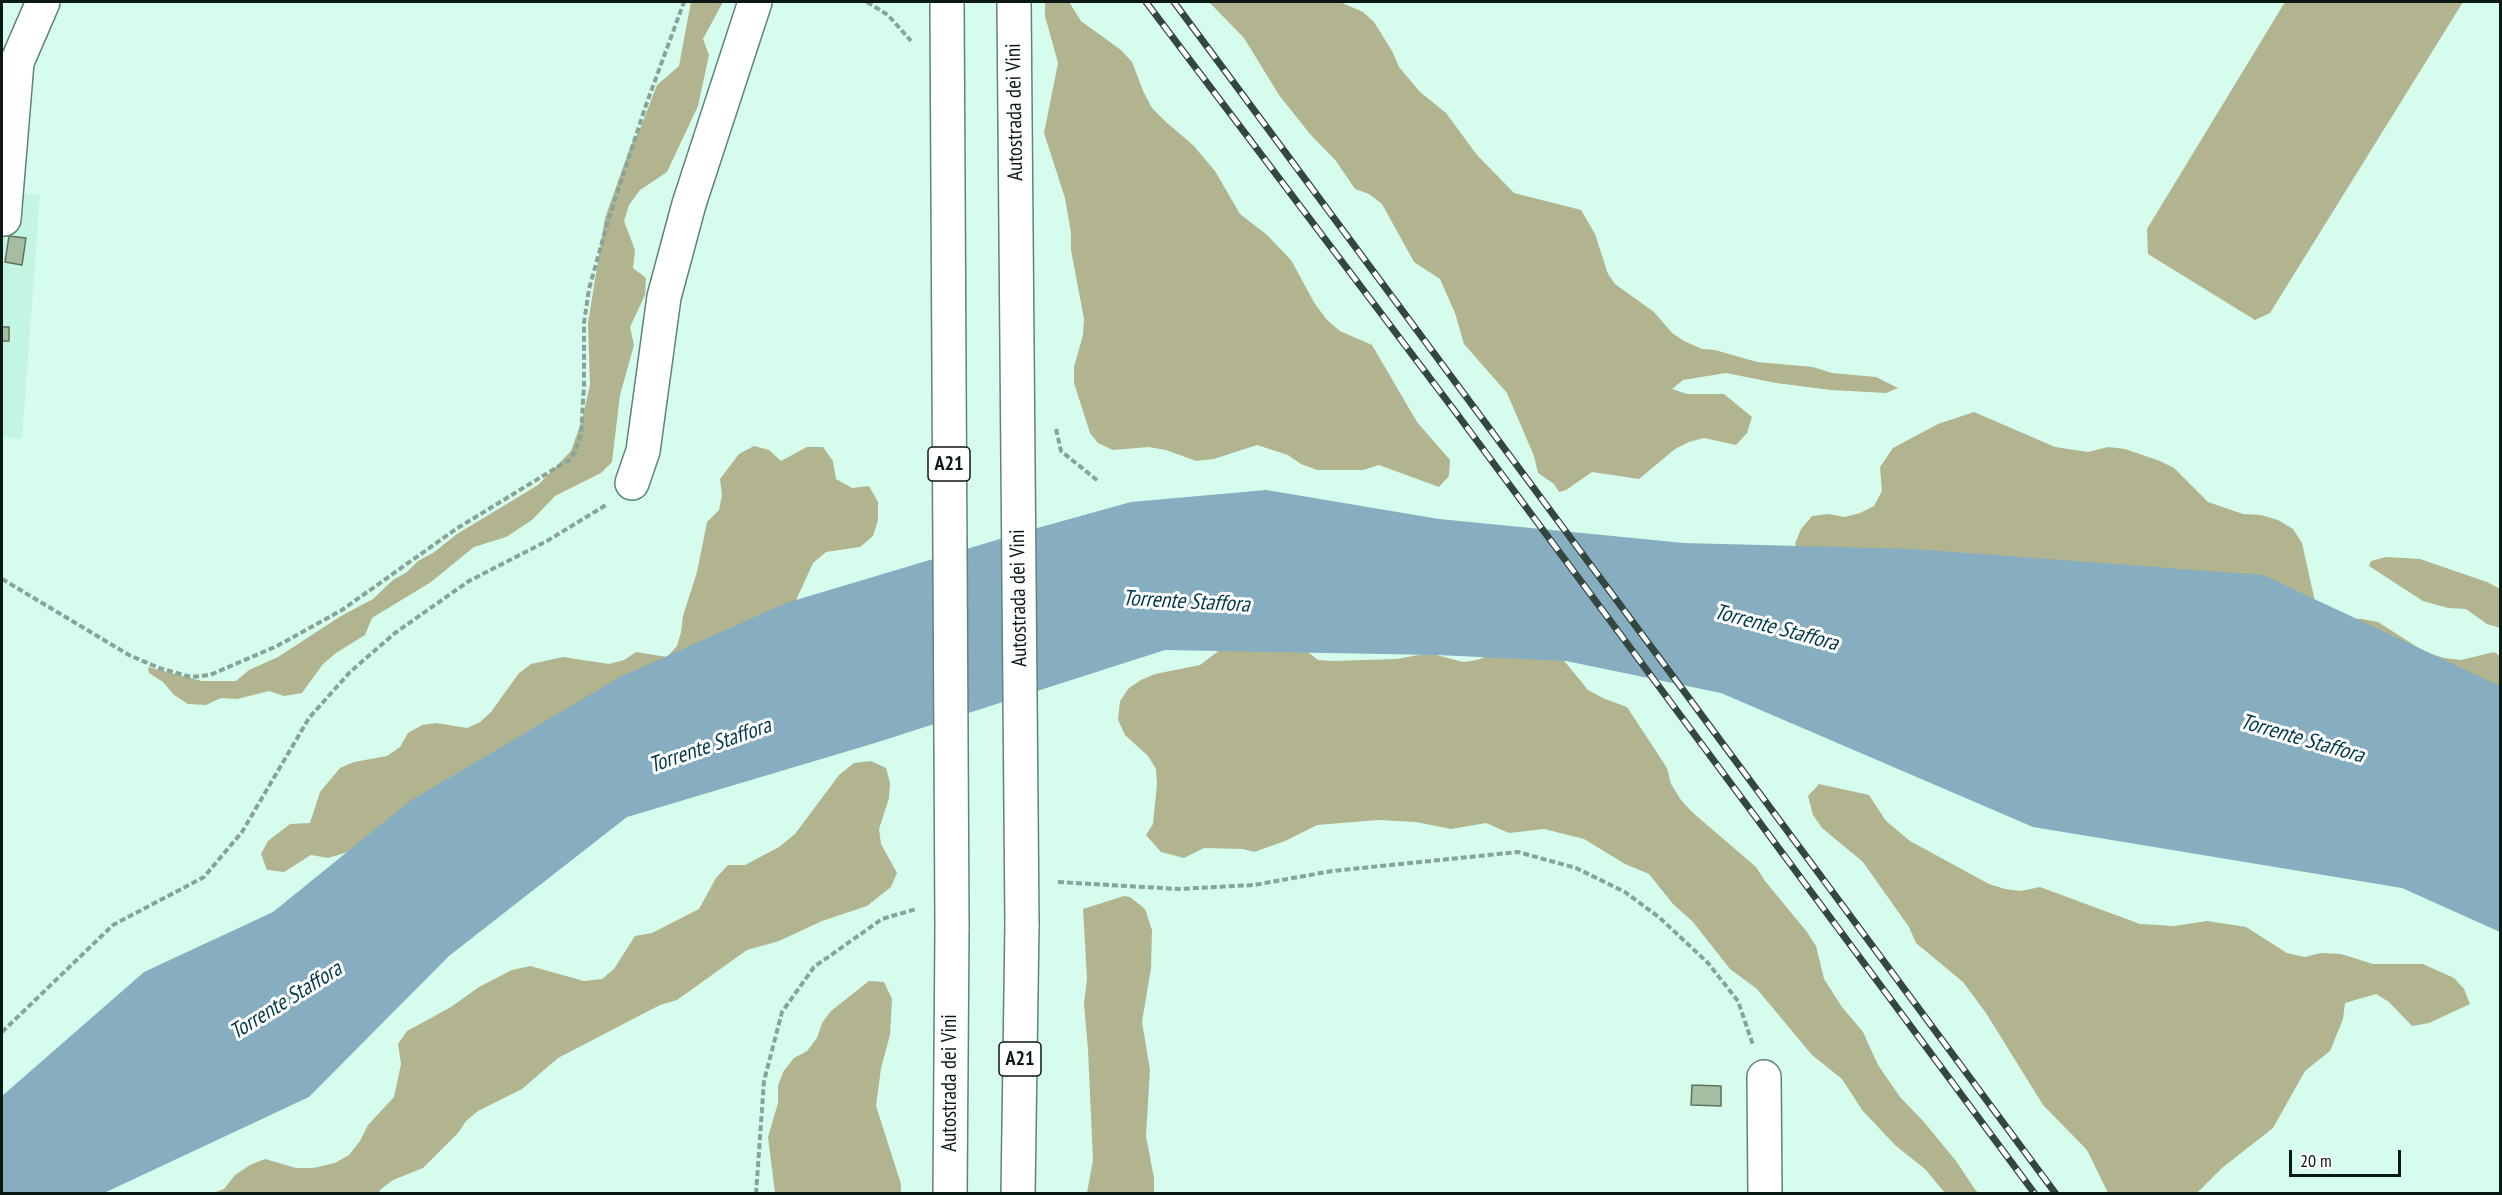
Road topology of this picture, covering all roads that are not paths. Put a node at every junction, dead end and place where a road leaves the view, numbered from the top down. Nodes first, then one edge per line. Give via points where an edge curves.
1 (43, 2) edge
2 (755, 2) edge
3 (947, 2) edge
4 (1014, 2) edge
5 (4, 219) dead end
6 (632, 483) road end
7 (1764, 1077) road end
8 (950, 1194) edge
9 (1018, 1194) edge
10 (1765, 1194) edge

1 - 5 main road via 17,62
2 - 6 main road via 689,204 664,297 643,451
3 - 8 main road, Autostrada dei Vini / A21, bridge
4 - 9 main road, Autostrada dei Vini / A21, bridge via 1022,924
7 - 10 main road

